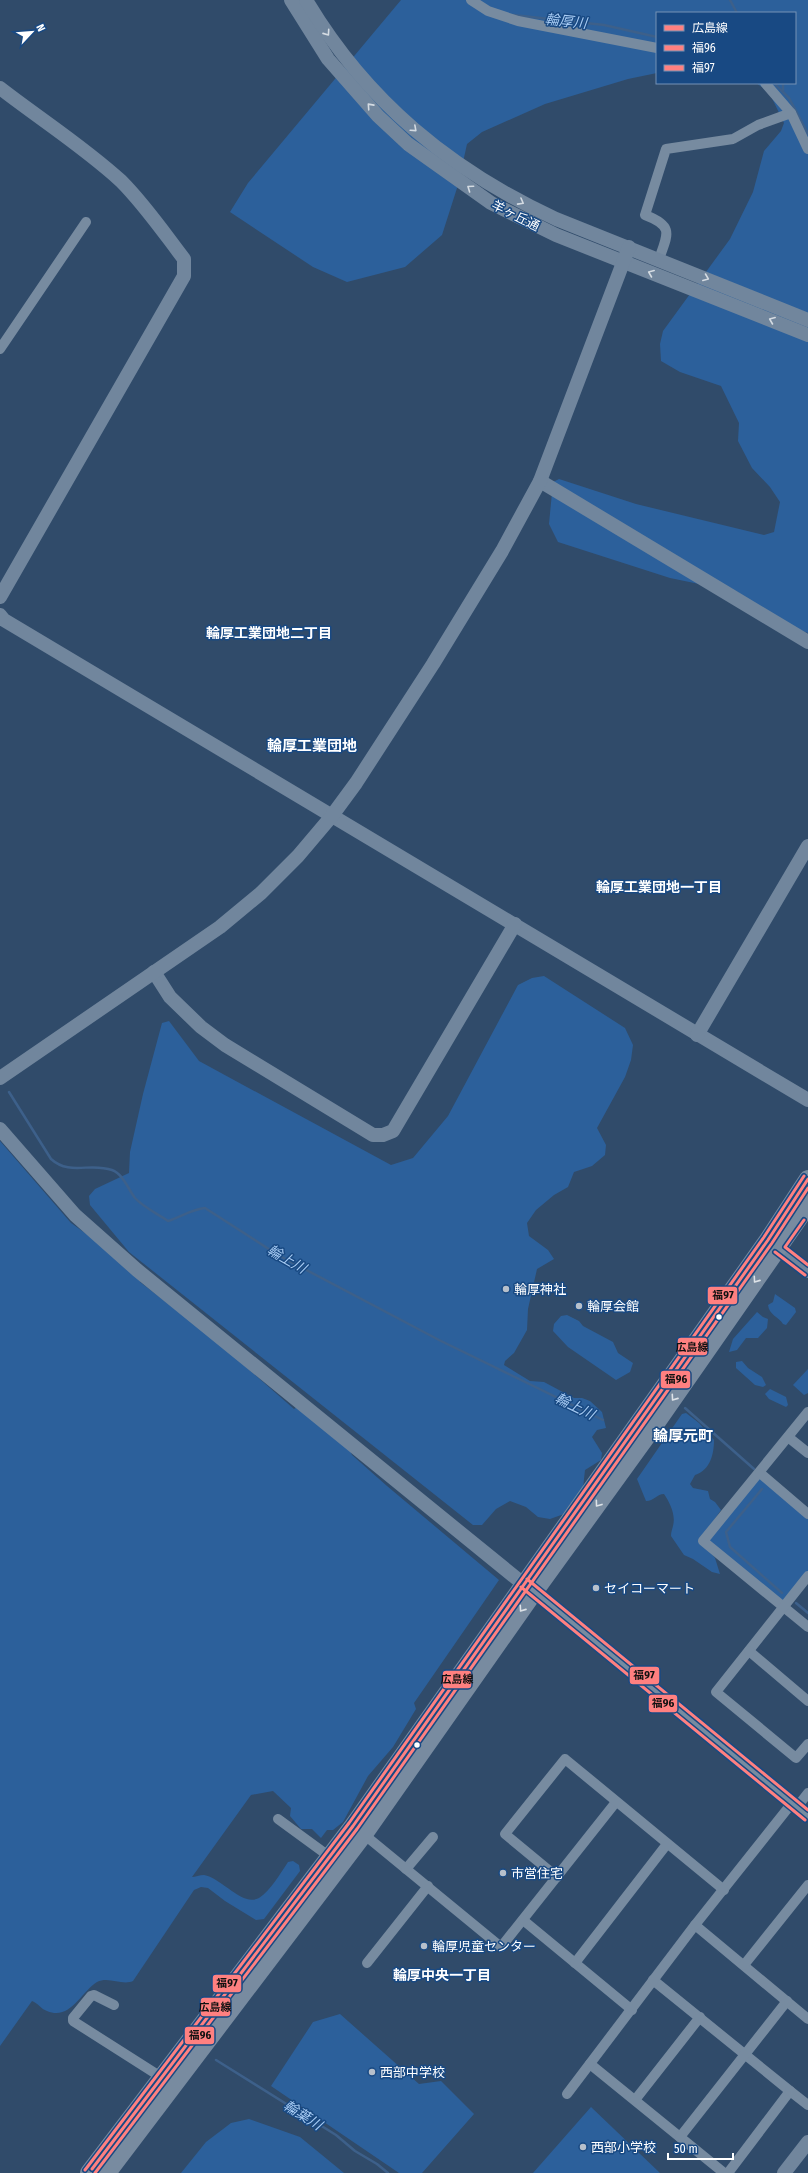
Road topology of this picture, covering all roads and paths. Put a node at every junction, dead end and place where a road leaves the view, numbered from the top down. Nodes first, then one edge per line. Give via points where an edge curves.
1 (291, 0) edge
2 (306, 0) edge
3 (471, 0) edge
4 (656, 48) edge
5 (766, 84) edge
6 (0, 88) edge
7 (791, 113) junction
8 (808, 149) edge
9 (86, 222) dead end
10 (629, 247) junction
11 (660, 259) junction
12 (624, 262) junction
13 (808, 320) edge
14 (808, 335) edge
15 (0, 349) edge
16 (540, 481) junction
17 (0, 596) edge
18 (0, 615) edge
19 (808, 642) edge
20 (331, 817) junction
21 (808, 846) edge
22 (515, 924) junction
23 (154, 972) junction
24 (697, 1035) junction
25 (0, 1078) edge
26 (808, 1100) edge
27 (0, 1129) edge
28 (808, 1179) edge
29 (808, 1206) edge
30 (773, 1244) junction
31 (808, 1271) edge
32 (808, 1412) edge
33 (788, 1437) junction
34 (808, 1453) edge
35 (760, 1473) junction
36 (808, 1514) edge
37 (808, 1577) edge
38 (529, 1588) junction
39 (784, 1608) junction
40 (808, 1627) edge
41 (749, 1651) junction
42 (808, 1700) edge
43 (808, 1744) edge
44 (808, 1793) edge
45 (616, 1802) junction
46 (795, 1805) junction
47 (808, 1816) edge
48 (278, 1820) dead end
49 (359, 1830) junction
50 (433, 1837) dead end
51 (667, 1844) junction
52 (330, 1857) junction
53 (406, 1869) junction
54 (557, 1877) junction
55 (428, 1886) junction
56 (808, 1886) edge
57 (724, 1890) junction
58 (523, 1920) junction
59 (695, 1925) junction
60 (367, 1963) dead end
61 (575, 1963) junction
62 (744, 1965) junction
63 (653, 1980) junction
64 (787, 2001) junction
65 (114, 2005) dead end
66 (632, 2010) junction
67 (700, 2017) junction
68 (808, 2019) edge
69 (746, 2054) junction
70 (590, 2064) junction
71 (161, 2078) junction
72 (790, 2091) junction
73 (567, 2094) dead end
74 (635, 2100) junction
75 (807, 2101) edge
76 (680, 2137) junction
77 (808, 2142) edge
78 (97, 2172) edge
79 (724, 2173) edge
80 (728, 2173) edge
81 (784, 2173) edge

12 -> 1 street, 羊ヶ丘通 via 556,234 491,202 408,144 374,111 328,59
2 -> 10 street, 羊ヶ丘通 via 336,46 384,103 431,145 524,204
3 - 4 street via 488,11 518,21
5 - 7 street
6 - 17 street via 121,182 154,219 184,259 186,266 184,276
7 - 8 street
7 - 11 street via 758,124 733,139 666,149 645,216 660,221 666,231 667,238
9 - 15 street
10 - 11 street, 羊ヶ丘通
10 - 12 street
11 -> 13 street, 羊ヶ丘通
14 -> 12 street, 羊ヶ丘通
12 - 16 street
16 - 19 street
16 - 20 street via 462,617 356,783
18 - 20 street via 4,620
20 - 22 street
20 - 23 street via 298,856 261,893 220,927
21 - 24 street
22 - 23 street via 392,1131 383,1135 373,1135 225,1046 170,997
22 - 24 street
23 - 25 street
24 - 26 street
27 - 38 street via 76,1215 136,1270
28 - 30 highway
29 - 30 highway
30 - 31 street
30 - 38 highway via 652,1429
32 - 33 street
33 - 34 street
33 - 35 street
35 - 36 street
35 - 39 street via 703,1541
37 - 39 street
38 - 46 street
38 - 49 highway
39 - 40 street
39 - 41 street
41 - 42 street
41 - 43 street via 716,1692 796,1758
44 - 46 street
45 - 51 street
45 - 54 street
45 - 54 street via 565,1759 560,1764 505,1834
46 - 47 street
46 - 57 street
48 - 52 street
49 - 52 highway
49 - 53 street
49 - 78 highway
50 - 53 street
51 - 57 street
51 - 61 street
52 - 71 highway
53 - 55 street
54 - 58 street
55 - 58 street via 502,1947
55 - 60 street
56 - 62 street
57 - 59 street
58 - 61 street
59 - 62 street
59 - 63 street
61 - 66 street
62 - 64 street
63 - 66 street
63 - 67 street
64 - 68 street
64 - 69 street
65 - 71 street via 94,1995 91,1996 73,2021
66 - 70 street
67 - 69 street
67 - 74 street
69 - 72 street
69 - 76 street
70 - 73 street
70 - 74 street
71 - 78 highway
72 - 75 street
72 - 80 street
74 - 76 street
76 - 79 street
77 - 81 street

